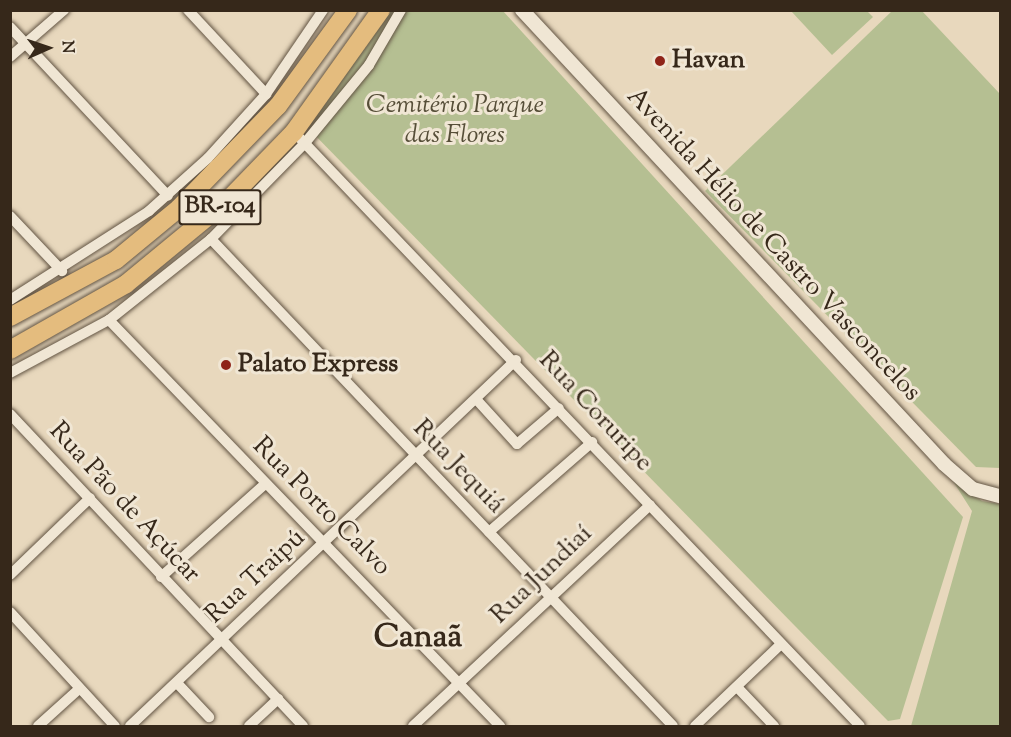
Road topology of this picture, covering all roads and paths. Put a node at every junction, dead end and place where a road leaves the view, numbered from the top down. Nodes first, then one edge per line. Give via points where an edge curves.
1 (64, 10) edge
2 (188, 10) edge
3 (323, 10) edge
4 (348, 10) edge
5 (381, 10) edge
6 (401, 10) edge
7 (522, 10) edge
8 (10, 27) edge
9 (25, 43) junction
10 (10, 57) edge
11 (266, 94) junction
12 (299, 137) junction
13 (168, 195) junction
14 (10, 216) edge
15 (211, 239) junction
16 (62, 271) junction
17 (10, 300) edge
18 (10, 316) edge
19 (109, 320) junction
20 (10, 350) edge
21 (516, 360) junction
22 (10, 373) edge
23 (476, 399) junction
24 (560, 408) junction
25 (10, 414) edge
26 (592, 442) junction
27 (416, 456) junction
28 (265, 484) junction
29 (1000, 496) edge
30 (90, 498) junction
31 (650, 505) junction
32 (489, 532) junction
33 (323, 544) junction
34 (10, 575) edge
35 (161, 577) junction
36 (551, 597) junction
37 (10, 612) edge
38 (222, 640) junction
39 (781, 644) junction
40 (177, 683) junction
41 (461, 684) junction
42 (737, 687) junction
43 (80, 689) junction
44 (278, 699) junction
45 (209, 717) dead end
46 (297, 724) edge
47 (38, 726) edge
48 (115, 726) edge
49 (130, 726) edge
50 (249, 726) edge
51 (413, 726) edge
52 (500, 726) edge
53 (673, 726) edge
54 (695, 726) edge
55 (774, 726) edge
56 (860, 726) edge

1 - 9 street
2 - 11 street
3 - 11 street
4 - 18 highway, BR-104 via 278,106 179,208 116,260
5 - 12 highway, BR-104
6 - 12 street via 369,65
7 - 29 street, Avenida Hélio de Castro Vasconcelos via 944,464 973,489
8 - 9 street
9 - 10 street
9 - 13 street
11 - 13 street
12 - 15 street
12 - 20 highway, BR-104 via 177,244 95,304
12 - 21 street, Rua Coruripe
13 - 16 street
14 - 16 street
15 - 19 street
15 - 27 street, Rua Jequiá
16 - 17 street
19 - 22 street
19 - 28 street, Rua Porto Calvo
21 - 23 street, Rua Traipú
21 - 24 street, Rua Coruripe
23 - 24 street via 513,442 524,442
23 - 27 street, Rua Traipú
24 - 26 street, Rua Coruripe
25 - 30 street, Rua Pão de Açúcar
26 - 31 street, Rua Coruripe
26 - 32 street
27 - 32 street, Rua Jequiá
27 - 33 street, Rua Traipú
28 - 33 street, Rua Porto Calvo
28 - 35 street
30 - 34 street
30 - 35 street, Rua Pão de Açúcar
31 - 36 street, Rua Jundiaí
31 - 39 street, Rua Coruripe
32 - 36 street, Rua Jequiá
33 - 38 street, Rua Traipú
33 - 41 street, Rua Porto Calvo
35 - 38 street, Rua Pão de Açúcar
36 - 41 street, Rua Jundiaí
36 - 53 street, Rua Jequiá
37 - 43 street
38 - 40 street, Rua Traipú
38 - 44 street, Rua Pão de Açúcar
39 - 42 street
39 - 56 street, Rua Coruripe
40 - 45 street
40 - 49 street, Rua Traipú
41 - 51 street, Rua Jundiaí
41 - 52 street, Rua Porto Calvo
42 - 54 street
42 - 55 street
43 - 47 street
43 - 48 street
44 - 46 street, Rua Pão de Açúcar
44 - 50 street

